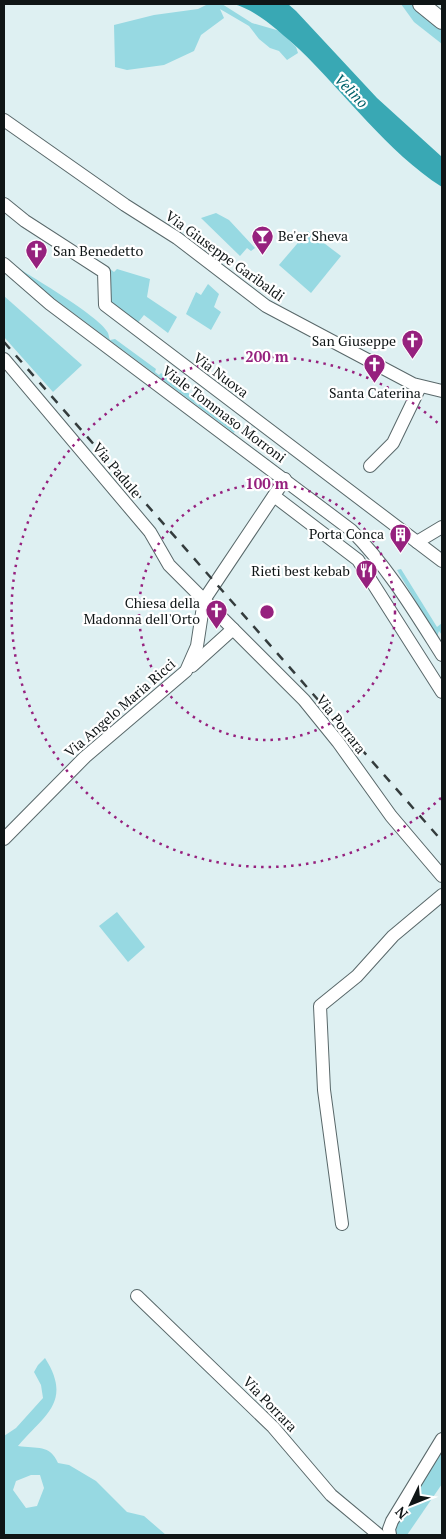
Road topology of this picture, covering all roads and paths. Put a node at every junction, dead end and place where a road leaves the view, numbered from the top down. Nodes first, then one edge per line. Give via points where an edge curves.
1 (421, 4) edge
2 (442, 21) edge
3 (4, 120) edge
4 (4, 204) edge
5 (4, 264) edge
6 (4, 359) edge
7 (420, 386) junction
8 (442, 391) edge
9 (370, 466) dead end
10 (285, 479) junction
11 (274, 496) junction
12 (442, 527) edge
13 (417, 542) junction
14 (442, 561) edge
15 (382, 564) junction
16 (368, 572) junction
17 (204, 600) junction
18 (234, 629) junction
19 (434, 642) junction
20 (416, 653) junction
21 (442, 655) edge
22 (186, 671) junction
23 (442, 692) edge
24 (4, 839) edge
25 (442, 876) edge
26 (442, 895) edge
27 (342, 1224) dead end
28 (137, 1296) dead end
29 (442, 1440) edge
30 (379, 1535) edge
31 (390, 1535) edge

1 - 2 main road
3 - 7 street, Via Giuseppe Garibaldi via 177,238 266,306
4 - 13 street, Via Nuova via 104,272 105,305
5 - 10 street, Viale Tommaso Morroni via 50,304
6 - 17 street, Via Padule via 150,532 169,565
7 - 8 street, Via Giuseppe Garibaldi
7 - 9 street via 394,443
10 - 11 street, Via Angelo Maria Ricci
10 - 15 street, Viale Tommaso Morroni via 351,530
11 - 16 street via 339,543
11 - 17 street, Via Angelo Maria Ricci
12 - 13 street
13 - 14 street, Via Nuova
15 - 16 street
15 - 19 street, Viale Tommaso Morroni
16 - 20 street
17 - 18 street, Via Porrara
17 - 22 street, Via Angelo Maria Ricci via 197,646
18 - 22 street
18 - 25 street, Via Porrara via 313,712 391,816
19 - 20 street
19 - 21 street, Viale Tommaso Morroni
20 - 23 street
22 - 24 street, Via Angelo Maria Ricci via 85,757
26 - 27 street via 393,936 357,976 320,1006 324,1090
28 - 30 street, Via Porrara via 273,1427 331,1495
29 - 31 street via 392,1521

